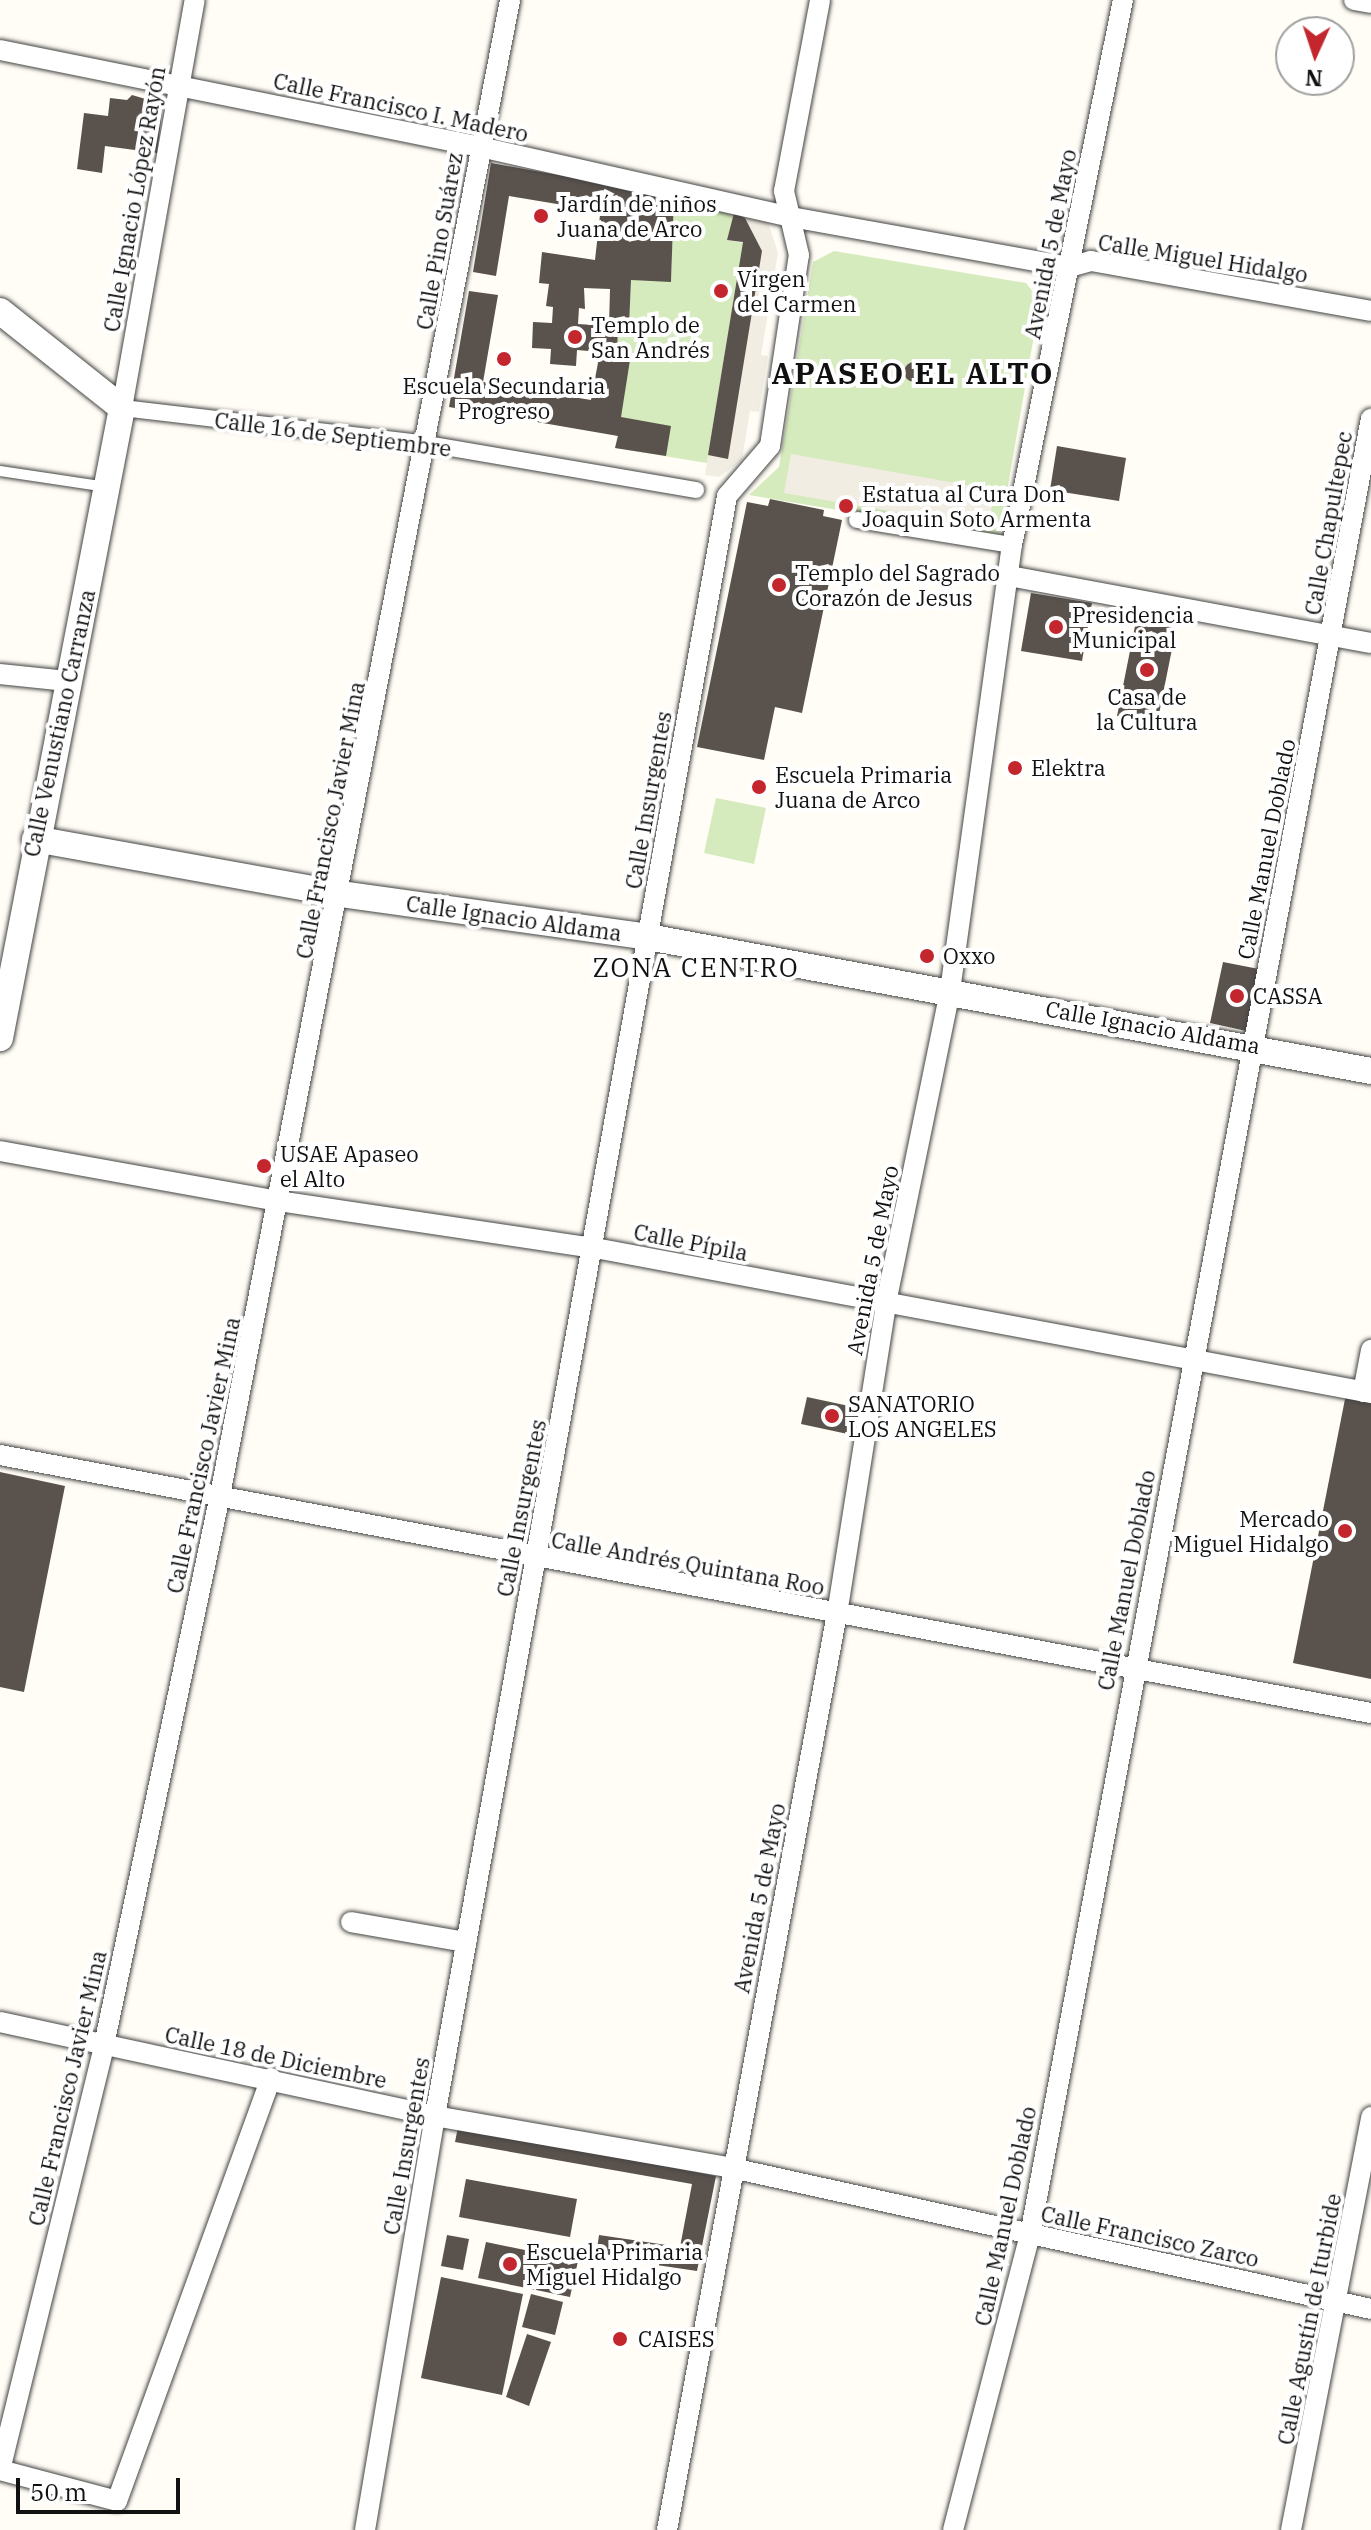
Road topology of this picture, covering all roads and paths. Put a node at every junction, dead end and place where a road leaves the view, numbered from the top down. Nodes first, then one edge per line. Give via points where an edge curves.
1 (195, 0) edge
2 (510, 0) edge
3 (820, 0) edge
4 (1123, 0) edge
5 (1354, 0) edge
6 (1371, 3) edge
7 (0, 50) edge
8 (177, 85) junction
9 (480, 147) junction
10 (791, 217) junction
11 (1070, 267) junction
12 (0, 311) edge
13 (1371, 311) edge
14 (122, 408) junction
15 (1371, 419) edge
16 (427, 444) junction
17 (0, 471) edge
18 (109, 487) junction
19 (712, 493) junction
20 (857, 520) dead end
21 (1012, 545) junction
22 (1009, 576) junction
23 (1332, 636) junction
24 (1371, 643) edge
25 (0, 674) edge
26 (67, 681) junction
27 (35, 839) junction
28 (340, 894) junction
29 (648, 937) junction
30 (950, 991) junction
31 (0, 1038) edge
32 (1253, 1045) junction
33 (1371, 1071) edge
34 (0, 1151) edge
35 (279, 1201) junction
36 (595, 1248) junction
37 (886, 1303) junction
38 (1371, 1350) edge
39 (1193, 1362) junction
40 (1367, 1392) edge
41 (0, 1455) edge
42 (220, 1495) junction
43 (536, 1559) junction
44 (837, 1614) junction
45 (1133, 1667) junction
46 (1371, 1713) edge
47 (351, 1922) dead end
48 (466, 1942) junction
49 (0, 2022) edge
50 (104, 2045) junction
51 (271, 2078) junction
52 (435, 2116) junction
53 (1371, 2117) edge
54 (732, 2168) junction
55 (1030, 2235) junction
56 (1339, 2302) junction
57 (1371, 2309) edge
58 (0, 2470) edge
59 (365, 2530) edge
60 (667, 2530) edge
61 (953, 2530) edge
62 (1291, 2530) edge

1 - 8 street, Calle Ignacio López Rayón
2 - 9 street, Calle Pino Suárez
3 - 10 street via 784,191
4 - 11 street, Avenida 5 de Mayo
5 - 6 street
7 - 8 street, Calle Francisco I. Madero
8 - 9 street, Calle Francisco I. Madero
8 - 14 street, Calle Ignacio López Rayón
9 - 10 street, Calle Francisco I. Madero
9 - 16 street, Calle Pino Suárez
10 - 11 street, Calle Miguel Hidalgo
10 - 19 street via 799,255 770,446
11 - 13 street, Calle Miguel Hidalgo via 1091,261
11 - 21 street, Avenida 5 de Mayo
12 - 14 street
14 - 16 street, Calle 16 de Septiembre
14 - 18 street, Calle Venustiano Carranza
15 - 23 street, Calle Chapultepec
16 - 19 street, Calle 16 de Septiembre
16 - 28 street, Calle Francisco Javier Mina
17 - 18 lane
18 - 26 street, Calle Venustiano Carranza
19 - 29 street, Calle Insurgentes
20 - 21 street
21 - 22 street, Avenida 5 de Mayo
22 - 23 street
22 - 30 street, Avenida 5 de Mayo
23 - 24 street
23 - 32 street, Calle Manuel Doblado
25 - 26 street
26 - 27 street, Calle Venustiano Carranza
27 - 28 street, Calle Ignacio Aldama
27 - 31 street, Calle Venustiano Carranza
28 - 29 street, Calle Ignacio Aldama
28 - 35 street, Calle Francisco Javier Mina
29 - 30 street, Calle Ignacio Aldama
29 - 36 street, Calle Insurgentes
30 - 32 street, Calle Ignacio Aldama
30 - 37 street, Avenida 5 de Mayo
32 - 33 street, Calle Ignacio Aldama
32 - 39 street, Calle Manuel Doblado
34 - 35 street, Calle Pípila
35 - 36 street, Calle Pípila
35 - 42 street, Calle Francisco Javier Mina
36 - 37 street, Calle Pípila
36 - 43 street, Calle Insurgentes
37 - 39 street, Calle Pípila
37 - 44 street, Avenida 5 de Mayo
38 - 40 street
39 - 40 street, Calle Pípila
39 - 45 street, Calle Manuel Doblado
41 - 42 street, Calle Andrés Quintana Roo
42 - 43 street, Calle Andrés Quintana Roo
42 - 50 street, Calle Francisco Javier Mina
43 - 44 street, Calle Andrés Quintana Roo
43 - 48 street, Calle Insurgentes
44 - 45 street, Calle Andrés Quintana Roo
44 - 54 street, Avenida 5 de Mayo
45 - 46 street, Calle Andrés Quintana Roo
45 - 55 street, Calle Manuel Doblado
47 - 48 street
48 - 52 street, Calle Insurgentes
49 - 50 street, Calle 18 de Diciembre
50 - 51 street, Calle 18 de Diciembre
50 - 58 street, Calle Francisco Javier Mina
51 - 52 street, Calle 18 de Diciembre
51 - 58 street via 117,2501
52 - 54 street, Calle 18 de Diciembre
52 - 59 street, Calle Insurgentes
53 - 56 street, Calle Agustín de Iturbide
54 - 55 street, Calle Francisco Zarco
54 - 60 street, Avenida 5 de Mayo
55 - 56 street, Calle Francisco Zarco
55 - 61 street, Calle Manuel Doblado
56 - 57 street, Calle Francisco Zarco
56 - 62 street, Calle Agustín de Iturbide

